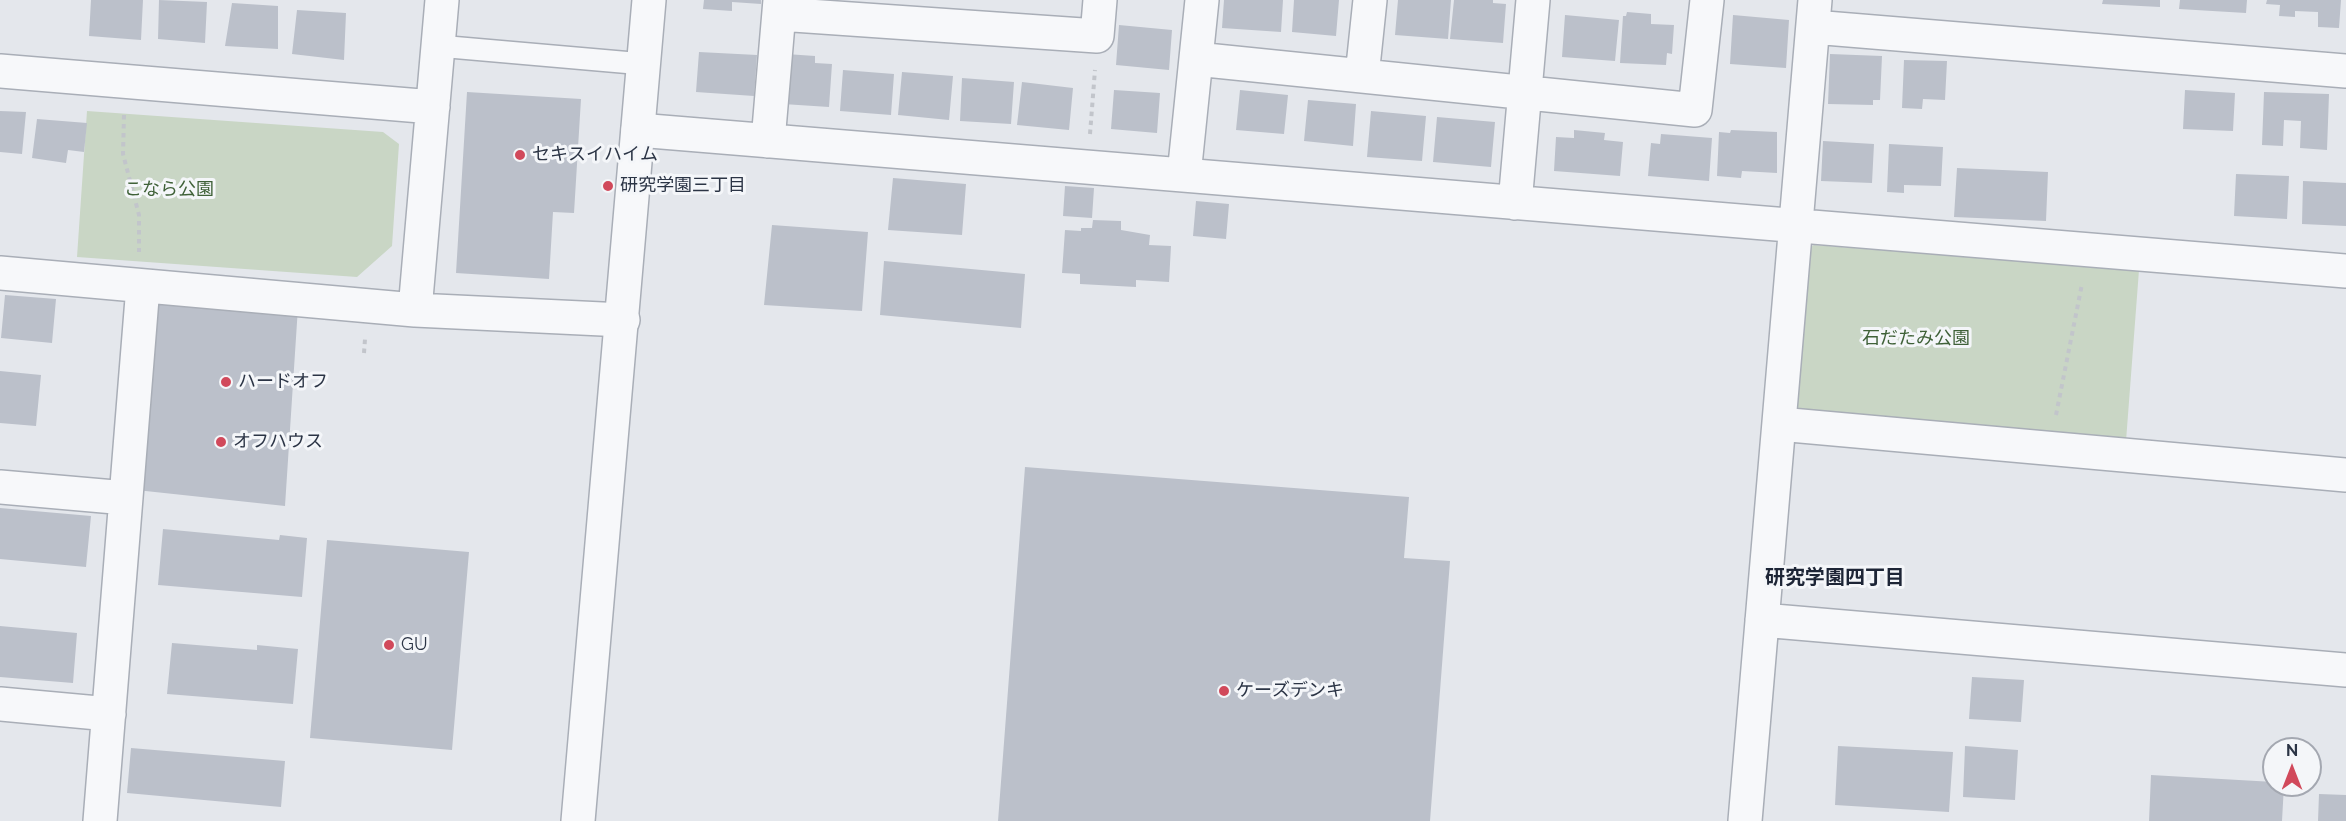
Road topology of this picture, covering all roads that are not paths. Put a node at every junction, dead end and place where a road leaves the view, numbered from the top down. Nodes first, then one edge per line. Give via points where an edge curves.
1 (442, 0) edge
2 (649, 0) edge
3 (1100, 0) edge
4 (1202, 0) edge
5 (1370, 0) edge
6 (1533, 0) edge
7 (1707, 0) edge
8 (779, 7) edge
9 (1814, 13) edge
10 (438, 46) junction
11 (1196, 58) junction
12 (644, 64) junction
13 (0, 71) edge
14 (2346, 71) edge
15 (1362, 76) junction
16 (1525, 93) junction
17 (433, 107) junction
18 (639, 130) junction
19 (768, 141) junction
20 (1184, 175) junction
21 (1515, 203) junction
22 (1796, 226) junction
23 (2346, 272) edge
24 (0, 273) edge
25 (143, 286) junction
26 (415, 310) junction
27 (623, 320) junction
28 (1779, 424) junction
29 (2346, 475) edge
30 (0, 487) edge
31 (126, 498) junction
32 (1762, 620) junction
33 (2346, 670) edge
34 (0, 704) edge
35 (109, 714) junction
36 (100, 821) edge
37 (578, 821) edge
38 (1745, 821) edge

1 - 10 street
2 - 12 street
3 - 8 street via 1097,36
4 - 11 street
5 - 15 street
6 - 16 street
7 - 16 street via 1695,110
8 - 19 street
9 - 14 street
9 - 22 street
10 - 12 lane
10 - 17 street
11 - 15 street
11 - 20 street
12 - 18 street
13 - 17 street
15 - 16 street
16 - 21 street
17 - 26 street
18 - 19 street
18 - 27 street
19 - 20 street
20 - 21 street
21 - 22 street
22 - 23 street
22 - 28 street
24 - 25 street
25 - 26 street
25 - 31 street
26 - 27 street
27 - 37 street
28 - 29 street
28 - 32 street
30 - 31 street
31 - 35 street
32 - 33 street
32 - 38 street
34 - 35 street
35 - 36 street

